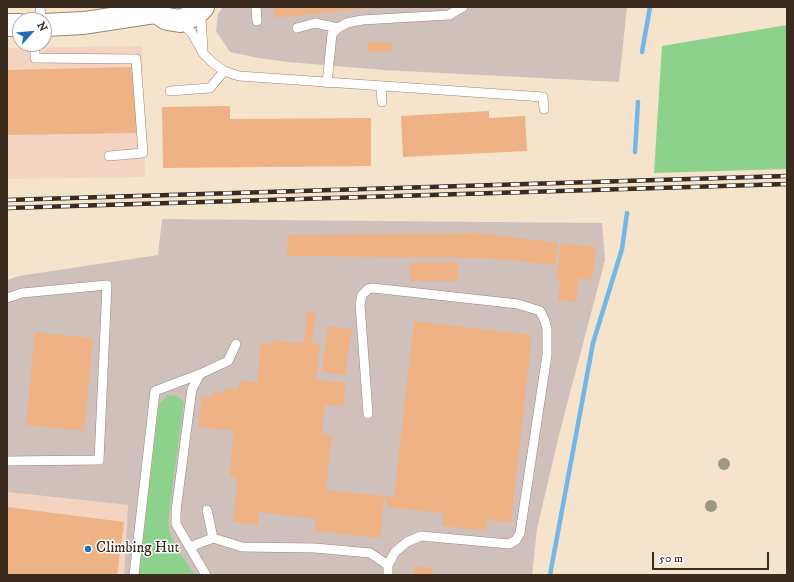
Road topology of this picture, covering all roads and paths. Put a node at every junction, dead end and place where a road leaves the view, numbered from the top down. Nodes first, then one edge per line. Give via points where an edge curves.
1 (204, 7) edge
2 (256, 7) edge
3 (463, 7) edge
4 (154, 10) edge
5 (116, 13) edge
6 (180, 20) junction
7 (257, 20) dead end
8 (52, 25) edge
9 (297, 28) dead end
10 (338, 28) junction
11 (35, 52) edge
12 (204, 53) junction
13 (224, 71) junction
14 (327, 83) junction
15 (381, 87) junction
16 (170, 90) dead end
17 (382, 102) dead end
18 (544, 108) dead end
19 (109, 156) dead end
20 (7, 298) edge
21 (236, 344) dead end
22 (200, 374) junction
23 (368, 414) dead end
24 (7, 461) edge
25 (207, 510) dead end
26 (213, 538) junction
27 (190, 547) junction
28 (388, 565) junction
29 (134, 575) edge
30 (206, 575) edge
31 (388, 575) edge

1 - 6 street via 195,15
1 - 12 lane via 200,19
2 - 7 lane
3 - 10 lane via 449,15 362,20
4 - 5 street
4 - 6 street via 167,19
5 - 8 street via 84,23
6 - 12 lane via 192,33
9 - 10 lane via 315,23
10 - 14 lane via 332,34
11 - 19 lane via 35,58 136,59 143,153
12 - 13 lane
13 - 14 lane via 239,76
13 - 16 lane via 210,88
14 - 15 lane
15 - 17 lane
15 - 18 lane via 543,97
20 - 24 lane via 22,293 107,285 98,460
21 - 22 lane via 228,362
22 - 27 lane via 192,389 176,511 176,524
22 - 29 lane via 155,391
23 - 28 lane via 360,304 362,295 368,289 518,304 540,311 547,329 547,355 520,533 509,544 421,536 407,542 395,552
25 - 26 lane
26 - 27 lane
26 - 28 lane via 242,547 315,548 370,553
27 - 30 lane
28 - 31 lane

